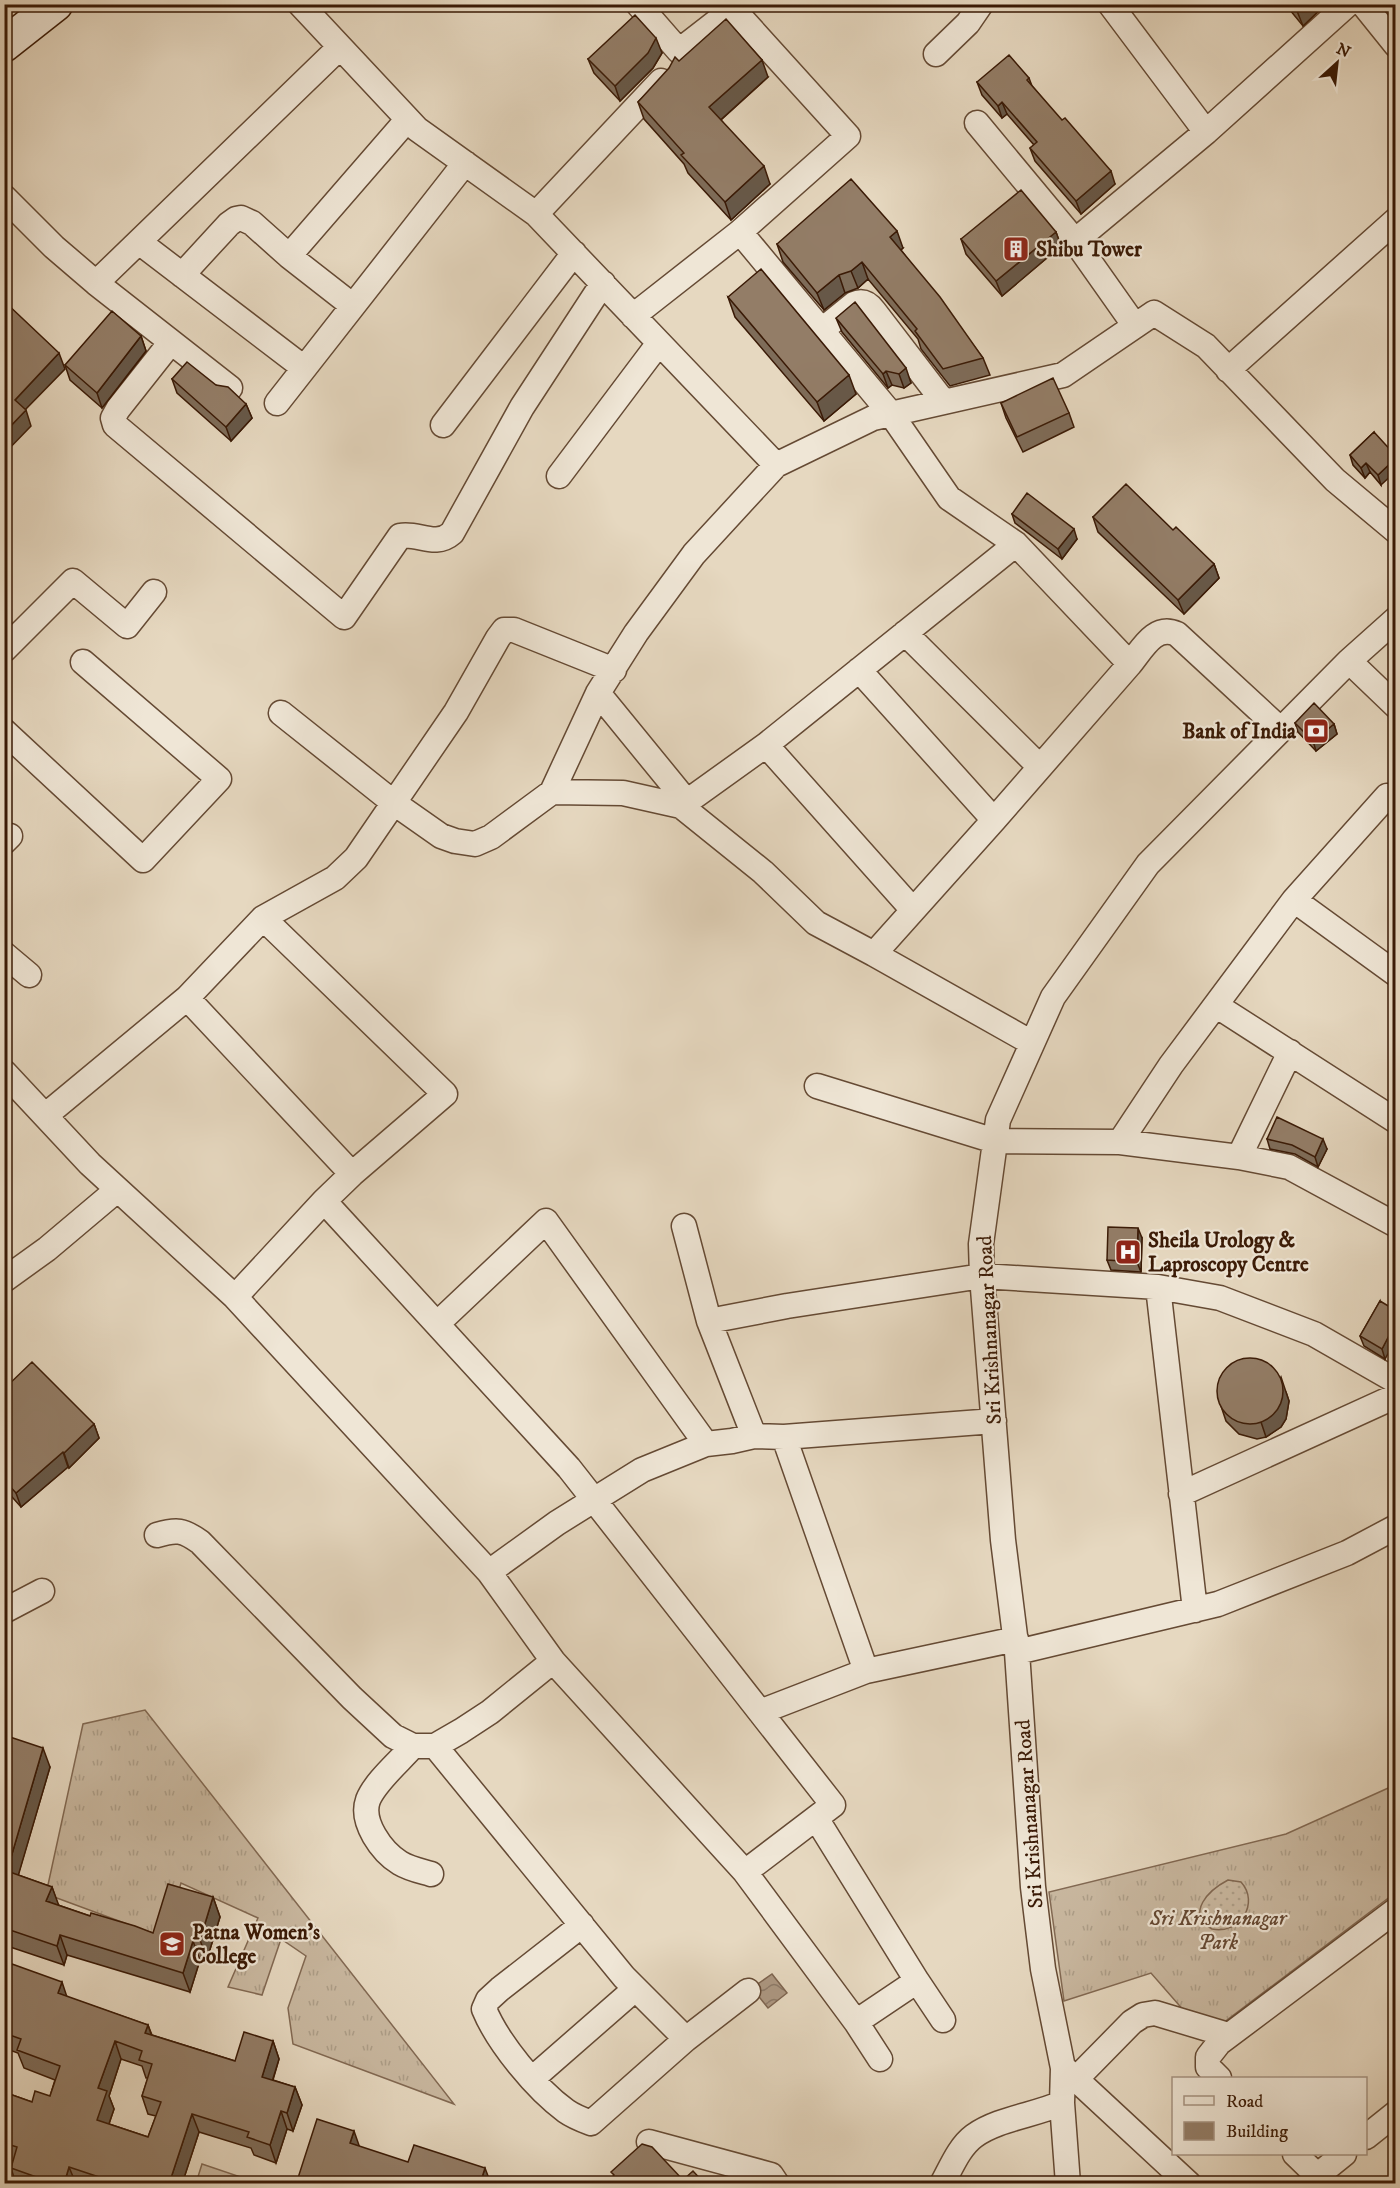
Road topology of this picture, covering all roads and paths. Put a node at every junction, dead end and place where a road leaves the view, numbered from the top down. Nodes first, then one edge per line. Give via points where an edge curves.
1 (56, 4) edge
2 (300, 4) edge
3 (638, 4) edge
4 (981, 4) edge
5 (1110, 4) edge
6 (1348, 4) edge
7 (1374, 9) edge
8 (4, 45) edge
9 (1395, 45) edge
10 (340, 47) junction
11 (680, 51) junction
12 (936, 54) dead end
13 (407, 120) junction
14 (977, 123) dead end
15 (1206, 132) junction
16 (465, 163) junction
17 (4, 197) edge
18 (536, 214) junction
19 (1395, 220) edge
20 (740, 232) junction
21 (1075, 241) junction
22 (139, 242) junction
23 (574, 253) junction
24 (289, 256) junction
25 (182, 275) junction
26 (603, 282) junction
27 (96, 283) junction
28 (352, 306) junction
29 (633, 316) junction
30 (1135, 326) junction
31 (822, 330) junction
32 (171, 342) junction
33 (659, 343) junction
34 (304, 368) junction
35 (1228, 369) junction
36 (230, 388) edge
37 (943, 401) junction
38 (277, 403) dead end
39 (891, 414) junction
40 (443, 425) dead end
41 (776, 465) junction
42 (558, 476) dead end
43 (1395, 531) edge
44 (1016, 544) junction
45 (154, 592) dead end
46 (1395, 619) edge
47 (905, 633) junction
48 (4, 650) edge
49 (1349, 660) junction
50 (83, 662) dead end
51 (1130, 664) junction
52 (614, 669) junction
53 (860, 670) junction
54 (598, 693) junction
55 (1395, 706) edge
56 (281, 713) dead end
57 (1281, 730) junction
58 (4, 731) edge
59 (766, 745) junction
60 (1040, 767) junction
61 (552, 792) junction
62 (394, 803) junction
63 (684, 804) junction
64 (1395, 804) edge
65 (994, 820) junction
66 (1294, 900) junction
67 (913, 910) junction
68 (263, 918) junction
69 (4, 954) edge
70 (874, 954) junction
71 (1395, 974) edge
72 (29, 975) dead end
73 (187, 998) junction
74 (1217, 1006) junction
75 (1032, 1043) junction
76 (1290, 1052) junction
77 (4, 1072) edge
78 (817, 1086) dead end
79 (46, 1115) junction
80 (1395, 1121) edge
81 (995, 1141) junction
82 (1120, 1142) junction
83 (1239, 1157) junction
84 (352, 1174) junction
85 (117, 1190) junction
86 (324, 1201) junction
87 (1395, 1225) edge
88 (684, 1226) dead end
89 (982, 1276) junction
90 (4, 1280) edge
91 (1158, 1287) junction
92 (235, 1297) junction
93 (709, 1320) junction
94 (438, 1323) junction
95 (1395, 1381) edge
96 (1395, 1396) edge
97 (994, 1421) junction
98 (754, 1436) junction
99 (784, 1437) junction
100 (706, 1444) junction
101 (1182, 1494) junction
102 (592, 1499) junction
103 (1395, 1527) edge
104 (157, 1535) dead end
105 (489, 1572) junction
106 (42, 1591) dead end
107 (1195, 1610) junction
108 (4, 1611) edge
109 (1017, 1646) junction
110 (553, 1661) junction
111 (866, 1671) junction
112 (760, 1712) junction
113 (424, 1746) junction
114 (816, 1818) junction
115 (745, 1872) junction
116 (431, 1874) dead end
117 (1395, 1910) edge
118 (582, 1925) junction
119 (917, 1982) junction
120 (635, 1989) junction
121 (748, 1991) dead end
122 (944, 2020) dead end
123 (856, 2022) junction
124 (1228, 2036) junction
125 (686, 2038) junction
126 (880, 2059) dead end
127 (1069, 2073) junction
128 (1217, 2077) edge
129 (532, 2079) junction
130 (1062, 2103) junction
131 (1395, 2113) edge
132 (1367, 2135) edge
133 (649, 2142) dead end
134 (1296, 2155) edge
135 (1343, 2155) edge
136 (1322, 2179) edge
137 (777, 2184) edge
138 (942, 2184) edge
139 (1068, 2184) edge
140 (1189, 2184) edge

1 - 8 main road
2 - 10 street
3 - 11 street
4 - 12 street via 968,23
5 - 15 street
6 - 15 street
7 - 9 street
10 - 13 street
10 - 22 street
11 - 18 street via 665,76
11 - 20 street via 733,9 848,136
13 - 16 street
13 - 24 street
14 - 21 street
15 - 21 street
16 - 18 street
16 - 28 street
17 - 27 street
18 - 23 street
19 - 35 street
20 - 29 street
20 - 31 street
21 - 30 street
22 - 25 street
22 - 27 street
23 - 26 street
23 - 40 street
24 - 25 street via 241,218
24 - 28 street
25 - 34 street
26 - 29 street
26 - 32 street via 522,407 452,533 440,540 399,536 344,617 115,425 113,418 118,409
27 - 32 street
28 - 34 street
29 - 33 street
30 - 35 street via 1154,313 1206,346
30 - 37 street via 1063,375
31 - 37 street via 854,304 865,302
31 - 39 street
32 - 36 street
33 - 41 street
33 - 42 street
34 - 38 street
35 - 43 street via 1335,480
37 - 39 street
39 - 41 street via 873,418
39 - 44 street via 949,498
41 - 52 street via 694,554
44 - 47 street
44 - 51 street
45 - 48 street via 127,626 73,581
46 - 49 street, Sri Krishnanagar Road
47 - 53 street
47 - 60 street
49 - 55 street
49 - 57 street, Sri Krishnanagar Road
50 - 58 street via 219,779 143,860
51 - 57 street via 1152,637 1168,630 1186,640
51 - 60 street
52 - 54 street
52 - 62 street via 513,630 504,630 456,712
53 - 59 street
53 - 65 street
54 - 61 street
54 - 63 street
56 - 62 street
57 - 75 street, Sri Krishnanagar Road via 1148,864 1053,997
59 - 63 street
59 - 67 street
60 - 65 street
61 - 62 street via 491,837 475,844 441,836
61 - 63 street via 623,793
62 - 68 street via 356,858 335,878
63 - 70 street via 816,923
64 - 66 street via 1387,796
65 - 67 street
66 - 71 street
66 - 74 street
67 - 70 street
68 - 73 street
68 - 84 street via 445,1094
69 - 72 street
70 - 75 street
73 - 79 street
73 - 84 street
74 - 76 street
74 - 82 street via 1171,1065
75 - 81 street, Sri Krishnanagar Road via 998,1120
76 - 80 street
76 - 83 street
77 - 79 street
78 - 81 street
79 - 85 street
81 - 82 street
81 - 89 street, Sri Krishnanagar Road via 981,1244
82 - 83 street
83 - 87 street via 1289,1167
84 - 86 street
85 - 90 street
85 - 92 street
86 - 92 street
86 - 94 street
88 - 93 street
89 - 91 street
89 - 93 street
89 - 97 street, Sri Krishnanagar Road
91 - 95 street via 1220,1298 1314,1334
91 - 101 street
92 - 105 street
93 - 98 street
94 - 100 street via 546,1221
94 - 102 street via 569,1468
96 - 101 street
97 - 99 street
97 - 109 street, Sri Krishnanagar Road via 1003,1540
98 - 99 street
98 - 100 street
99 - 111 street
100 - 102 street via 642,1470
101 - 107 street
102 - 105 street
102 - 112 street
103 - 107 street via 1347,1553
104 - 113 street via 174,1530 188,1533 200,1542 393,1736
105 - 110 street
106 - 108 street
107 - 109 street
109 - 111 street
109 - 127 street, Sri Krishnanagar Road via 1033,1887 1043,1969
110 - 113 street via 490,1712
110 - 115 street
111 - 112 street
112 - 114 street via 833,1806
113 - 116 street via 375,1789 366,1810 373,1832 387,1852 404,1865
113 - 118 street
114 - 115 street
114 - 119 street
115 - 123 street
117 - 124 street
118 - 120 street
118 - 129 street via 500,1989 484,2009
119 - 122 street
119 - 123 street
120 - 125 street
120 - 129 street
121 - 125 street
123 - 126 street
124 - 127 street via 1155,2013 1143,2015
124 - 128 street via 1208,2057 1208,2067
125 - 129 street via 591,2123 568,2112
127 - 130 street, Sri Krishnanagar Road
127 - 140 street
130 - 138 street via 973,2137 959,2152
130 - 139 street, Sri Krishnanagar Road
131 - 132 street
133 - 137 street via 771,2175
134 - 136 street
135 - 136 street

